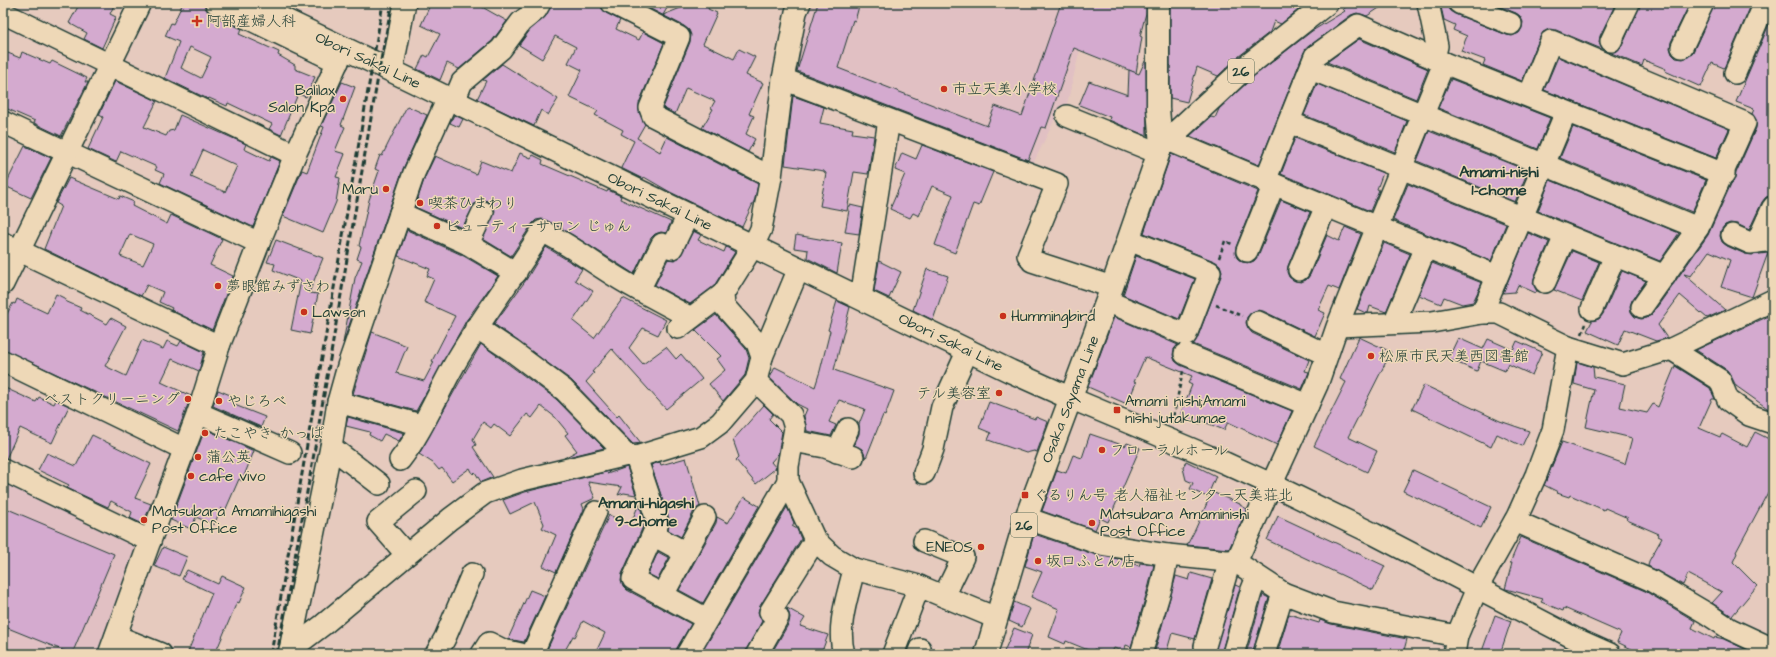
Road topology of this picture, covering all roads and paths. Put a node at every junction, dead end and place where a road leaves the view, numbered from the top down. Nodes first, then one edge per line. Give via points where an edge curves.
1 (140, 3) edge
2 (216, 3) edge
3 (249, 3) edge
4 (405, 3) edge
5 (612, 3) edge
6 (800, 3) edge
7 (1158, 3) edge
8 (1327, 3) edge
9 (1428, 3) edge
10 (1460, 3) edge
11 (1629, 3) edge
12 (1703, 3) edge
13 (1766, 3) edge
14 (534, 5) edge
15 (3, 13) edge
16 (1510, 24) dead end
17 (1611, 41) dead end
18 (1682, 47) dead end
19 (341, 55) junction
20 (1439, 61) junction
21 (110, 65) junction
22 (1311, 69) junction
23 (392, 71) junction
24 (1735, 73) dead end
25 (784, 79) junction
26 (1529, 96) junction
27 (451, 100) junction
28 (1566, 112) junction
29 (1423, 115) junction
30 (1067, 116) dead end
31 (888, 120) junction
32 (3, 122) edge
33 (1289, 122) junction
34 (1162, 146) junction
35 (67, 153) junction
36 (295, 155) junction
37 (1543, 166) junction
38 (1401, 169) junction
39 (1724, 174) junction
40 (771, 177) junction
41 (1270, 182) junction
42 (1326, 206) junction
43 (1773, 207) edge
44 (483, 212) dead end
45 (400, 213) junction
46 (688, 215) junction
47 (1522, 219) junction
48 (1377, 227) junction
49 (1698, 228) junction
50 (1732, 235) dead end
51 (1565, 236) junction
52 (1129, 240) junction
53 (1765, 241) edge
54 (259, 243) junction
55 (468, 244) junction
56 (753, 246) junction
57 (12, 247) edge
58 (1426, 247) junction
59 (1247, 251) joint
60 (1615, 256) junction
61 (799, 268) junction
62 (1299, 270) dead end
63 (1210, 272) junction
64 (516, 273) junction
65 (1498, 276) junction
66 (1664, 276) junction
67 (1546, 282) dead end
68 (3, 284) edge
69 (639, 290) junction
70 (723, 294) junction
71 (1110, 294) junction
72 (861, 298) junction
73 (1200, 298) junction
74 (1773, 300) edge
75 (1642, 307) dead end
76 (1592, 309) joint
77 (1482, 313) junction
78 (1258, 322) joint
79 (1394, 323) junction
80 (1338, 326) junction
81 (476, 328) junction
82 (219, 346) junction
83 (1572, 348) junction
84 (1671, 349) junction
85 (968, 350) junction
86 (1185, 354) joint
87 (1327, 355) junction
88 (762, 357) junction
89 (3, 361) edge
90 (756, 381) junction
91 (1070, 398) junction
92 (338, 402) junction
93 (1308, 405) junction
94 (198, 413) junction
95 (1773, 423) edge
96 (421, 425) junction
97 (848, 429) dead end
98 (1167, 438) junction
99 (793, 441) junction
100 (331, 447) junction
101 (184, 449) junction
102 (290, 453) dead end
103 (631, 456) junction
104 (400, 460) dead end
105 (3, 470) edge
106 (924, 473) dead end
107 (788, 481) junction
108 (378, 484) dead end
109 (1273, 485) junction
110 (416, 491) dead end
111 (596, 512) dead end
112 (705, 517) dead end
113 (1026, 518) junction
114 (1515, 521) junction
115 (653, 535) junction
116 (815, 540) junction
117 (150, 541) junction
118 (924, 541) dead end
119 (686, 553) junction
120 (406, 554) junction
121 (1168, 554) junction
122 (1233, 562) junction
123 (854, 569) junction
124 (472, 574) dead end
125 (1258, 577) junction
126 (918, 586) junction
127 (1477, 588) junction
128 (1283, 593) junction
129 (663, 595) junction
130 (944, 596) junction
131 (996, 618) junction
132 (707, 619) junction
133 (113, 645) edge
134 (1456, 645) edge
135 (1204, 646) dead end
136 (1773, 649) edge
137 (290, 652) edge
138 (162, 654) edge
139 (436, 654) edge
140 (482, 654) edge
141 (521, 654) edge
142 (532, 654) edge
143 (687, 654) edge
144 (757, 654) edge
145 (844, 654) edge
146 (893, 654) edge
147 (986, 654) edge
148 (1141, 654) edge
149 (1233, 654) edge
150 (1264, 654) edge
151 (1610, 654) edge

1 - 21 street
2 - 19 street
3 - 19 main road, Obori Sakai Line
4 - 23 street
5 - 40 street via 679,37 650,108 653,116
6 - 25 street via 796,12
7 - 34 main road, Osaka Sayama Line / 26 via 1158,108
8 - 34 main road, Osaka Sayama Line / 26 via 1246,67
9 - 20 street
10 - 16 street
11 - 17 street
12 - 18 street
13 - 24 street
14 - 27 street via 501,49 462,82
15 - 21 street
19 - 23 main road, Obori Sakai Line
19 - 36 street
20 - 22 street via 1358,25 1315,56
20 - 26 street
20 - 29 street
21 - 35 street
21 - 36 street
22 - 29 street
22 - 33 street
23 - 27 main road, Obori Sakai Line
25 - 31 street
25 - 40 street
26 - 28 street
26 - 39 street via 1551,41 1745,123
27 - 45 street via 414,173
27 - 46 main road, Obori Sakai Line
28 - 37 street
28 - 39 street
29 - 37 street
29 - 38 street
30 - 34 street
31 - 71 street via 1057,184 1030,258
31 - 72 street
32 - 35 street
33 - 38 street
33 - 41 street
34 - 41 street
34 - 52 main road, Osaka Sayama Line / 26
35 - 54 street
35 - 57 street
36 - 54 street
37 - 47 street
37 - 49 street
38 - 47 street
38 - 48 street
39 - 49 street
40 - 56 street via 761,229
41 - 42 street
41 - 59 street
42 - 48 street
42 - 62 street
43 - 53 street
44 - 55 street
45 - 55 street
45 - 92 street
46 - 56 main road, Obori Sakai Line
46 - 69 street via 672,248 662,244
47 - 51 street
47 - 65 street
48 - 58 street
48 - 80 street
49 - 66 street
50 - 53 street via 1750,243
51 - 60 street
51 - 67 street
52 - 63 street
52 - 71 main road, Osaka Sayama Line / 26
54 - 82 street
55 - 64 street
56 - 61 main road, Obori Sakai Line
56 - 70 street
57 - 68 street
57 - 82 street
58 - 65 street
58 - 79 street
59 - 63 path via 1225,241
60 - 66 street
60 - 76 street
61 - 72 main road, Obori Sakai Line
61 - 88 street
63 - 73 street
64 - 69 street via 542,231 564,242 621,281
64 - 81 street
65 - 77 street
66 - 75 street
69 - 70 street via 684,323
70 - 88 street via 724,306 757,342
71 - 73 street via 1186,335
71 - 91 main road, Osaka Sayama Line / 26
72 - 85 main road, Obori Sakai Line
73 - 78 path
74 - 84 street
76 - 83 path
77 - 79 street via 1432,322
77 - 83 street via 1499,313
78 - 87 street
79 - 80 street
80 - 87 street
81 - 96 street
81 - 103 street via 564,390
82 - 94 street
83 - 84 street via 1623,364
83 - 114 street via 1553,430
84 - 95 street via 1720,380 1728,400 1749,415
85 - 91 main road, Obori Sakai Line
85 - 106 street via 942,407 933,449
86 - 93 street
86 - 98 path via 1183,379
87 - 93 street
88 - 90 street
89 - 101 street
90 - 99 street via 791,415 795,428
90 - 103 street via 720,423 701,437
91 - 98 street
91 - 113 main road, Osaka Sayama Line / 26
92 - 96 street
92 - 100 street
93 - 109 street
94 - 101 street
94 - 102 street
96 - 104 street via 412,445
97 - 99 street via 845,455 824,447
98 - 109 street
99 - 107 street
100 - 108 street
100 - 137 street
101 - 117 street
103 - 115 street via 658,523
103 - 120 street via 522,480 485,493
105 - 117 street
107 - 116 street
107 - 132 street
109 - 122 street
109 - 127 street
110 - 120 street via 378,522
111 - 142 street
112 - 119 street
113 - 121 street via 1100,544
113 - 131 main road, Osaka Sayama Line / 26
114 - 127 street
114 - 136 street via 1650,580 1730,629
115 - 119 street
115 - 129 street via 633,579
116 - 123 street via 832,556
116 - 144 street via 770,612 778,617
117 - 133 street via 132,615
118 - 130 street via 963,557
119 - 129 street
120 - 137 street
121 - 122 street
121 - 148 street via 1161,588
122 - 125 street
122 - 135 street
123 - 126 street
123 - 145 street via 841,625
124 - 139 street
125 - 128 street
125 - 149 street via 1251,592
126 - 130 street
126 - 146 street
127 - 134 street
127 - 151 street
128 - 134 street via 1333,612
128 - 150 street
129 - 132 street
130 - 131 street
131 - 147 main road, Osaka Sayama Line / 26
132 - 143 street
133 - 138 street
140 - 141 street via 489,643 503,650

